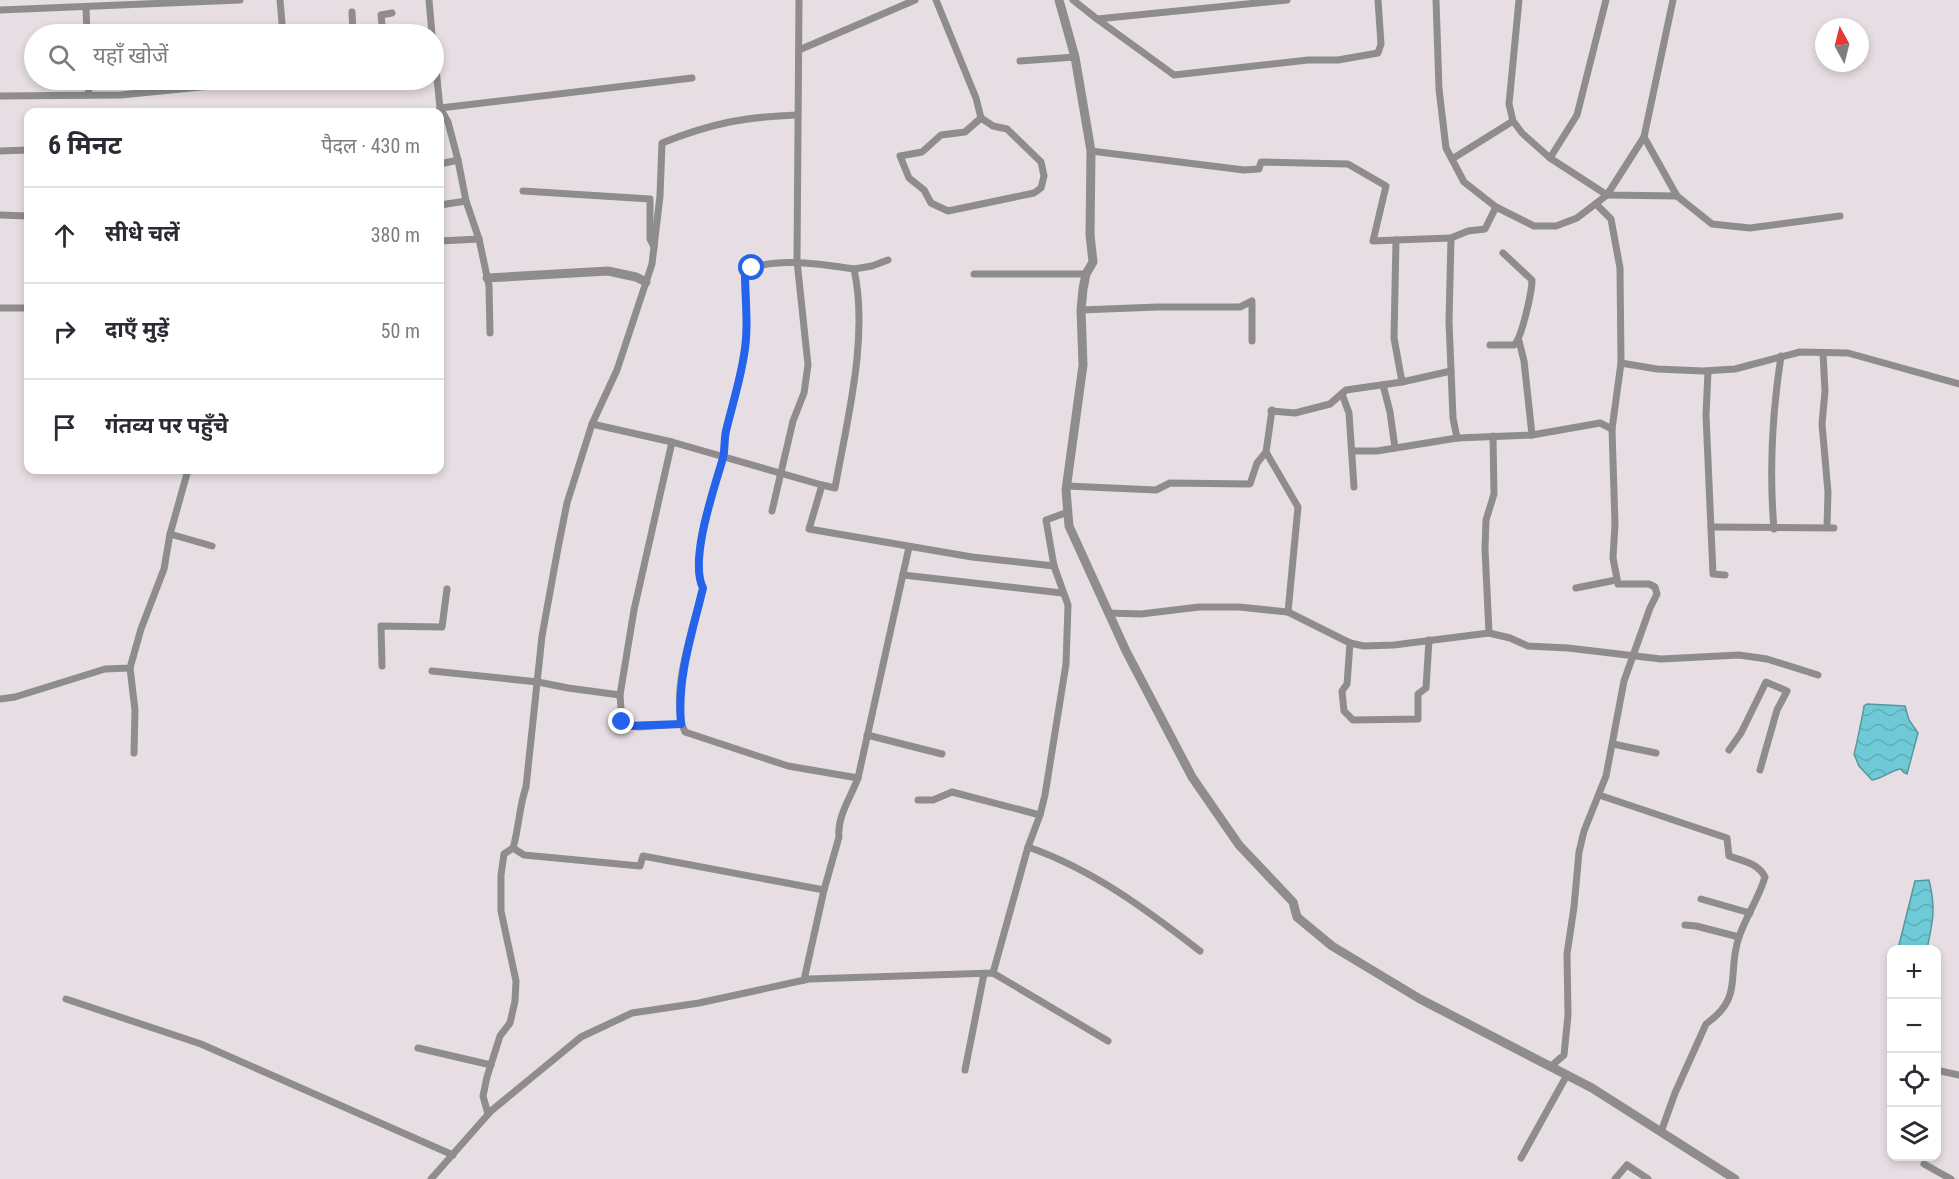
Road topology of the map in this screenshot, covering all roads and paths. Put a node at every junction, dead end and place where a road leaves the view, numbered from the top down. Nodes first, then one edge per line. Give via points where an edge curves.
1 (240, 0) edge
2 (280, 0) edge
3 (429, 0) edge
4 (799, 0) edge
5 (915, 0) edge
6 (936, 0) edge
7 (1059, 0) edge
8 (1066, 0) edge
9 (1073, 0) edge
10 (1287, 0) edge
11 (1378, 0) edge
12 (1436, 0) edge
13 (1519, 0) edge
14 (1606, 0) edge
15 (1672, 0) edge
16 (86, 8) junction
17 (0, 10) edge
18 (352, 12) dead end
19 (392, 13) dead end
20 (1097, 19) junction
21 (87, 24) edge
22 (282, 24) edge
23 (353, 24) edge
24 (382, 24) edge
25 (431, 24) edge
26 (799, 50) junction
27 (1075, 57) junction
28 (1020, 61) dead end
29 (692, 78) dead end
30 (89, 90) edge
31 (169, 90) edge
32 (438, 90) edge
33 (89, 95) junction
34 (0, 96) edge
35 (440, 108) joint
36 (797, 115) junction
37 (981, 118) junction
38 (1513, 121) junction
39 (444, 122) edge
40 (1644, 137) junction
41 (24, 150) edge
42 (0, 151) edge
43 (1091, 152) junction
44 (1550, 158) junction
45 (1452, 159) junction
46 (458, 160) junction
47 (444, 163) edge
48 (523, 191) dead end
49 (1607, 195) junction
50 (1677, 196) junction
51 (466, 201) junction
52 (444, 204) edge
53 (1596, 204) junction
54 (1496, 207) junction
55 (0, 215) edge
56 (24, 216) edge
57 (1840, 216) dead end
58 (1451, 238) junction
59 (479, 239) junction
60 (1396, 240) junction
61 (444, 241) edge
62 (654, 247) junction
63 (1503, 253) dead end
64 (888, 260) dead end
65 (797, 261) junction
66 (854, 268) junction
67 (974, 274) dead end
68 (1086, 274) junction
69 (487, 278) junction
70 (646, 282) junction
71 (0, 308) edge
72 (24, 308) edge
73 (1081, 310) junction
74 (490, 333) dead end
75 (1252, 341) dead end
76 (1519, 341) junction
77 (1490, 345) dead end
78 (1823, 353) junction
79 (1781, 356) junction
80 (1621, 363) junction
81 (1451, 371) junction
82 (1708, 371) junction
83 (1402, 382) junction
84 (1959, 384) edge
85 (1383, 385) junction
86 (1342, 394) junction
87 (592, 424) junction
88 (1612, 429) junction
89 (1532, 435) junction
90 (1493, 436) junction
91 (1457, 438) junction
92 (672, 442) junction
93 (1395, 448) junction
94 (1352, 451) junction
95 (1266, 452) junction
96 (723, 456) junction
97 (782, 473) junction
98 (187, 474) edge
99 (822, 485) junction
100 (1067, 486) junction
101 (1354, 487) dead end
102 (772, 511) dead end
103 (1068, 512) junction
104 (1711, 527) junction
105 (1774, 529) junction
106 (170, 534) junction
107 (212, 546) dead end
108 (909, 547) junction
109 (1054, 566) junction
110 (903, 575) junction
111 (1725, 575) dead end
112 (1616, 580) junction
113 (1576, 588) dead end
114 (447, 590) dead end
115 (1062, 593) junction
116 (1288, 612) junction
117 (1108, 613) junction
118 (1489, 633) junction
119 (1429, 640) junction
120 (1350, 643) junction
121 (1635, 655) junction
122 (382, 666) dead end
123 (130, 668) junction
124 (432, 671) dead end
125 (1818, 675) dead end
126 (538, 682) junction
127 (620, 695) junction
128 (0, 699) edge
129 (681, 724) junction
130 (867, 735) junction
131 (1613, 744) junction
132 (1729, 750) dead end
133 (134, 753) dead end
134 (1656, 753) dead end
135 (942, 754) dead end
136 (1760, 771) dead end
137 (858, 778) junction
138 (1599, 795) junction
139 (918, 800) dead end
140 (1040, 815) junction
141 (1028, 847) junction
142 (513, 848) junction
143 (824, 890) junction
144 (1701, 899) dead end
145 (1750, 913) junction
146 (1685, 925) dead end
147 (1739, 938) junction
148 (1200, 951) dead end
149 (993, 973) junction
150 (984, 974) junction
151 (804, 980) junction
152 (66, 999) dead end
153 (1108, 1041) dead end
154 (418, 1048) dead end
155 (491, 1065) junction
156 (1551, 1067) junction
157 (965, 1070) dead end
158 (1941, 1071) edge
159 (1567, 1075) junction
160 (1959, 1075) edge
161 (488, 1114) junction
162 (1661, 1132) junction
163 (453, 1155) junction
164 (1521, 1158) dead end
165 (1924, 1164) dead end
166 (436, 1178) edge
167 (1615, 1179) edge
168 (1648, 1179) edge
169 (1735, 1179) edge
170 (1952, 1179) edge

1 - 16 street
2 - 22 street
3 - 25 street
4 - 26 street
5 - 26 street
6 - 37 street
7 - 8 street
7 - 27 street
9 - 20 street
10 - 20 street
11 - 20 street via 1378,53 1174,75
12 - 45 street via 1439,89 1446,148
13 - 38 street via 1509,104
14 - 44 street via 1577,115
15 - 40 street
16 - 17 street
16 - 21 street
18 - 23 street
19 - 24 street via 381,15
26 - 36 street
27 - 28 street
27 - 43 street
29 - 35 street
30 - 33 street
31 - 33 street
32 - 35 street
33 - 34 street
36 - 62 street via 733,120 662,143
36 - 65 street
37 - 37 street via 1007,129 1041,162 1041,188 1034,193 948,211 931,202 909,178 900,156 922,152 942,135 965,132
38 - 44 street
38 - 45 street
39 - 46 street
40 - 49 street
40 - 50 street
41 - 42 street
43 - 60 street via 1244,170 1259,169 1261,162 1348,164 1386,186 1372,241
43 - 68 street via 1093,262
44 - 49 street
45 - 54 street via 1464,182
46 - 47 street
46 - 51 street
48 - 62 street via 650,199 650,239
49 - 50 street
49 - 53 street
50 - 57 street via 1712,224 1750,228
51 - 52 street
51 - 59 street
53 - 54 street via 1556,226 1534,226
53 - 80 street via 1611,219 1620,268
54 - 58 street via 1485,228
55 - 56 street
58 - 60 street
58 - 81 street
59 - 61 street
59 - 69 street
60 - 83 street via 1394,338
62 - 70 street
63 - 76 street via 1532,280
64 - 66 street
65 - 66 street
65 - 96 street via 745,272 748,329
65 - 97 street via 808,365
66 - 99 street via 859,320 851,410 835,488
67 - 68 street
68 - 73 street
69 - 70 street via 608,271
69 - 74 street
70 - 87 street via 617,370
71 - 72 street
73 - 75 street via 1240,307 1252,301
73 - 100 street via 1083,365
76 - 77 street via 1514,345
76 - 89 street
78 - 79 street
78 - 84 street via 1848,353
78 - 105 street via 1822,424 1831,527
79 - 82 street via 1735,369
79 - 105 street via 1771,448
80 - 82 street via 1674,371
80 - 88 street
81 - 83 street
81 - 91 street
82 - 104 street
83 - 85 street
85 - 86 street via 1346,390
85 - 93 street
86 - 94 street
86 - 95 street via 1330,404 1295,413 1273,409
87 - 92 street
87 - 126 street via 567,502 548,595
88 - 89 street via 1600,423
88 - 112 street via 1612,558
89 - 90 street
90 - 91 street
90 - 118 street via 1494,494 1486,520 1485,549
91 - 93 street
92 - 96 street
92 - 127 street via 634,610
93 - 94 street
94 - 101 street
95 - 100 street via 1257,463 1250,484 1170,483 1156,490
95 - 116 street via 1298,507
96 - 97 street
96 - 129 street via 701,544 698,579 703,588 686,651
97 - 99 street
97 - 102 street
98 - 106 street
99 - 108 street via 809,529
100 - 103 street
103 - 109 street via 1046,520
103 - 117 street via 1069,526
104 - 105 street
104 - 111 street via 1713,574
106 - 107 street
106 - 123 street via 164,569
108 - 109 street
108 - 110 street
109 - 115 street
110 - 115 street
110 - 130 street
112 - 113 street
112 - 121 street via 1618,584 1649,584 1657,594
114 - 122 street via 442,627 381,626
115 - 140 street via 1068,605 1066,664
116 - 117 street via 1199,607 1141,614
116 - 120 street
117 - 156 street via 1192,777 1239,845 1293,902 1297,917 1332,946 1420,999
118 - 119 street
118 - 121 street via 1528,646
119 - 120 street via 1394,645
119 - 120 street via 1426,688 1418,694 1418,719 1353,720 1344,711 1342,691 1347,684
121 - 125 street via 1660,659 1739,655
121 - 131 street via 1624,681
123 - 128 street via 105,669
123 - 133 street via 135,710
124 - 126 street
126 - 127 street
126 - 142 street via 526,787
127 - 129 street via 624,725
129 - 137 street via 685,732 788,766
130 - 135 street
130 - 137 street
131 - 134 street
131 - 138 street
132 - 136 street via 1766,682 1787,691
137 - 143 street via 838,829
138 - 145 street via 1727,838 1729,856 1754,864 1765,877
138 - 156 street via 1579,852 1567,954 1568,1015 1563,1055
139 - 140 street via 933,800 952,792
140 - 141 street
141 - 148 street via 1094,877 1154,915
141 - 149 street
142 - 143 street via 524,855 613,865 640,866 643,856
142 - 155 street via 504,854 501,911 516,981 515,1001 510,1023 500,1036
143 - 151 street
144 - 145 street
145 - 147 street
146 - 147 street
147 - 162 street via 1728,1003 1706,1024
149 - 150 street
149 - 153 street
150 - 151 street
150 - 157 street
151 - 161 street via 699,1004 632,1013 580,1037
152 - 163 street via 201,1044
154 - 155 street
155 - 161 street via 483,1096
156 - 159 street
158 - 160 street
159 - 162 street
159 - 164 street
161 - 163 street
162 - 169 street
163 - 166 street
165 - 170 street
167 - 168 street via 1628,1165

